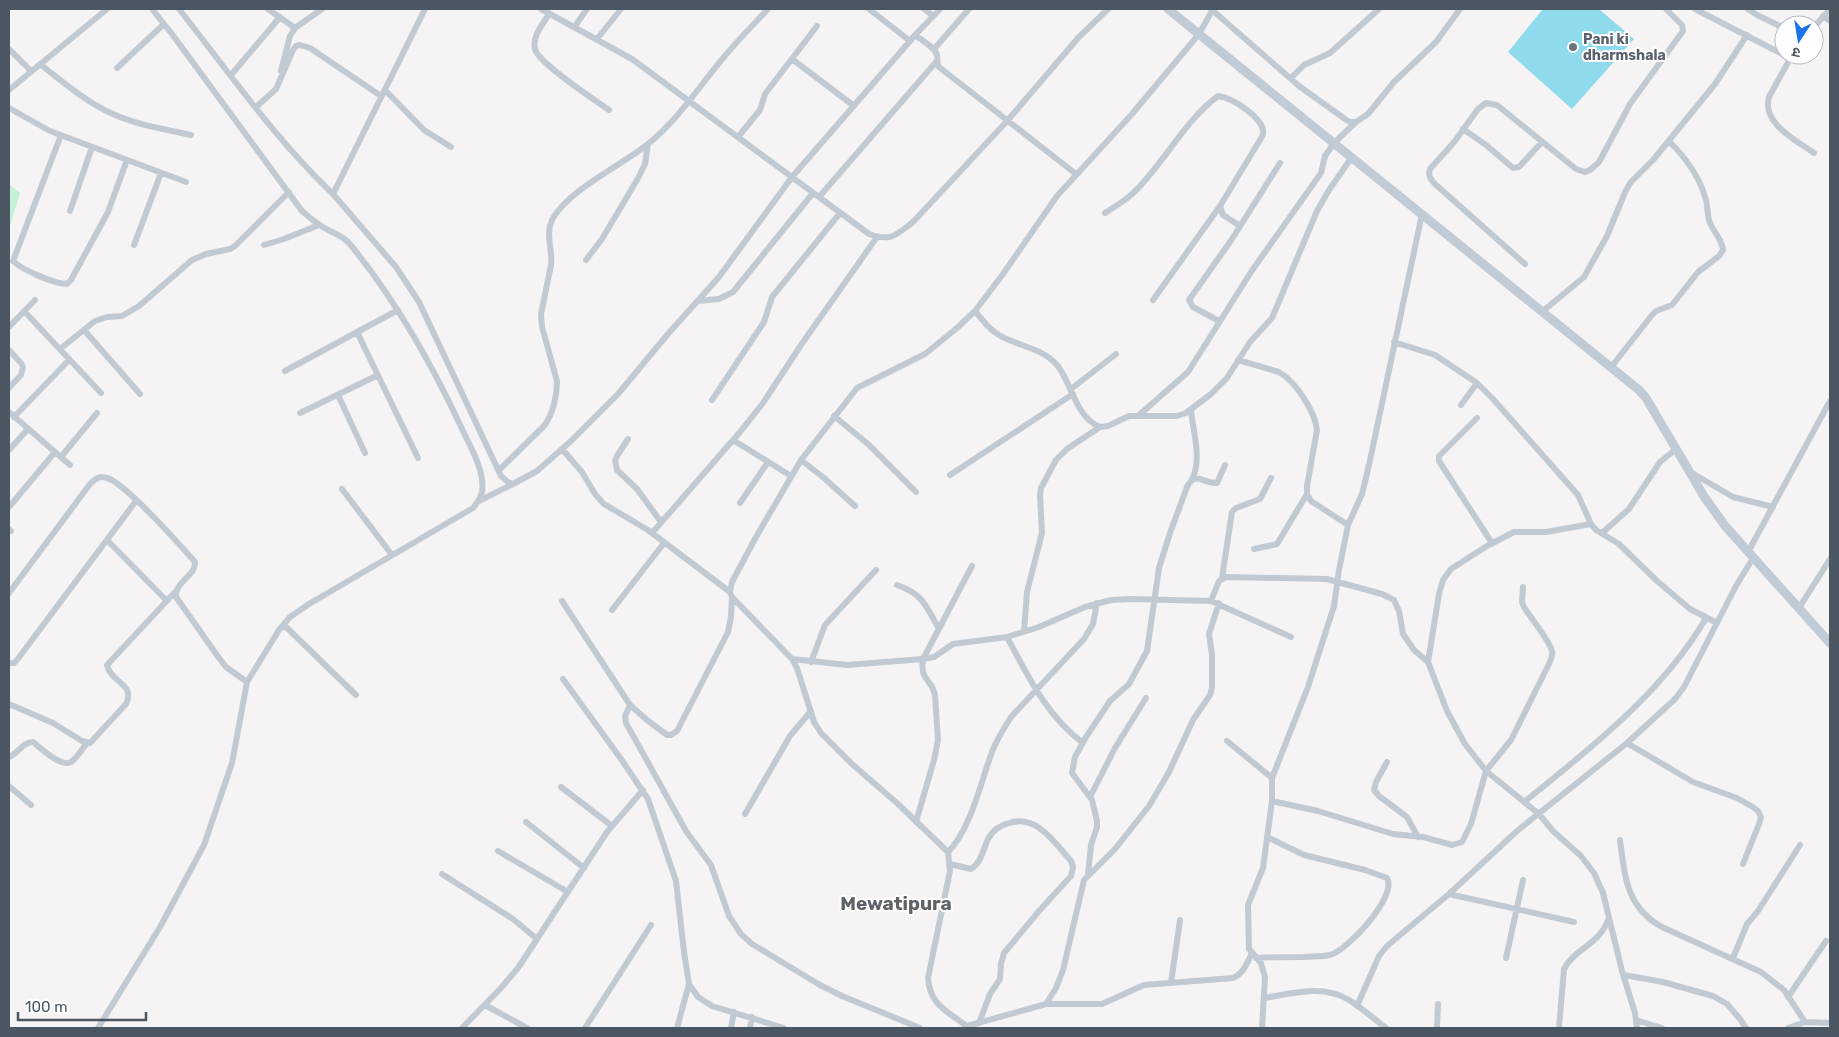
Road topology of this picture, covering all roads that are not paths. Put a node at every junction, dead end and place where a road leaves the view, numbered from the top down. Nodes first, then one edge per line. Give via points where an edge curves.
1 (107, 9) edge
2 (152, 9) edge
3 (179, 9) edge
4 (322, 9) edge
5 (425, 9) edge
6 (541, 9) edge
7 (587, 9) edge
8 (622, 9) edge
9 (768, 9) edge
10 (870, 9) edge
11 (924, 9) edge
12 (940, 9) edge
13 (969, 9) edge
14 (1108, 9) edge
15 (1168, 9) edge
16 (1212, 9) edge
17 (1379, 9) edge
18 (1459, 9) edge
19 (1666, 9) edge
20 (1695, 9) edge
21 (1748, 9) edge
22 (268, 10) edge
23 (549, 14) junction
24 (932, 16) junction
25 (280, 17) junction
26 (164, 24) junction
27 (1774, 24) edge
28 (575, 26) junction
29 (817, 26) dead end
30 (295, 28) junction
31 (1199, 34) junction
32 (1747, 34) junction
33 (915, 35) junction
34 (597, 39) junction
35 (910, 41) junction
36 (1774, 48) edge
37 (9, 49) edge
38 (934, 50) junction
39 (792, 59) junction
40 (936, 62) junction
41 (40, 64) junction
42 (1783, 65) edge
43 (117, 68) dead end
44 (31, 71) junction
45 (231, 75) junction
46 (1290, 78) junction
47 (276, 89) junction
48 (9, 90) edge
49 (383, 93) junction
50 (690, 102) junction
51 (854, 106) junction
52 (256, 107) junction
53 (9, 108) edge
54 (609, 110) dead end
55 (1008, 120) junction
56 (1356, 122) junction
57 (1463, 130) junction
58 (61, 135) junction
59 (191, 135) dead end
60 (738, 137) junction
61 (1669, 141) junction
62 (1542, 142) junction
63 (1334, 143) junction
64 (648, 144) junction
65 (92, 147) junction
66 (451, 147) dead end
67 (1814, 153) dead end
68 (1352, 157) junction
69 (128, 160) junction
70 (1280, 163) dead end
71 (161, 173) junction
72 (1076, 174) junction
73 (792, 178) junction
74 (186, 182) dead end
75 (288, 192) junction
76 (333, 194) junction
77 (816, 195) junction
78 (1220, 206) junction
79 (70, 211) dead end
80 (840, 213) junction
81 (1105, 213) dead end
82 (1422, 214) junction
83 (319, 225) junction
84 (1240, 226) junction
85 (877, 237) junction
86 (134, 245) dead end
87 (264, 245) dead end
88 (586, 260) dead end
89 (1525, 264) dead end
90 (35, 300) dead end
91 (1153, 300) dead end
92 (698, 301) junction
93 (398, 310) junction
94 (24, 311) junction
95 (974, 311) junction
96 (1543, 311) junction
97 (1219, 321) junction
98 (9, 327) edge
99 (84, 330) junction
100 (357, 332) junction
101 (1394, 342) junction
102 (60, 349) junction
103 (9, 350) edge
104 (1116, 354) dead end
105 (69, 360) junction
106 (1238, 360) junction
107 (1612, 366) junction
108 (285, 371) dead end
109 (378, 375) junction
110 (1477, 384) junction
111 (9, 388) edge
112 (1072, 392) junction
113 (101, 393) dead end
114 (140, 394) dead end
115 (338, 395) junction
116 (712, 400) dead end
117 (1830, 401) edge
118 (1461, 406) dead end
119 (1191, 410) junction
120 (97, 413) dead end
121 (300, 413) dead end
122 (11, 415) edge
123 (834, 416) junction
124 (1138, 416) junction
125 (1477, 418) dead end
126 (1100, 427) junction
127 (28, 429) junction
128 (628, 439) dead end
129 (733, 440) junction
130 (562, 449) junction
131 (1676, 449) junction
132 (9, 450) edge
133 (55, 452) junction
134 (365, 453) dead end
135 (61, 457) junction
136 (418, 458) dead end
137 (801, 460) junction
138 (768, 462) junction
139 (70, 465) dead end
140 (1225, 465) dead end
141 (499, 470) junction
142 (1690, 472) junction
143 (950, 475) dead end
144 (791, 476) junction
145 (1271, 478) dead end
146 (1191, 481) junction
147 (513, 484) junction
148 (342, 489) dead end
149 (916, 492) dead end
150 (1307, 494) junction
151 (136, 501) junction
152 (479, 501) junction
153 (740, 503) dead end
154 (855, 506) dead end
155 (9, 507) edge
156 (1773, 508) junction
157 (661, 522) junction
158 (1591, 524) junction
159 (1348, 526) junction
160 (652, 533) junction
161 (1602, 533) junction
162 (107, 540) junction
163 (664, 543) junction
164 (1492, 543) junction
165 (1254, 549) dead end
166 (392, 555) junction
167 (1750, 555) junction
168 (1830, 559) edge
169 (972, 566) dead end
170 (876, 570) dead end
171 (1222, 578) junction
172 (1337, 581) junction
173 (897, 585) dead end
174 (1523, 587) dead end
175 (176, 592) junction
176 (9, 593) edge
177 (731, 595) junction
178 (1154, 600) junction
179 (167, 601) junction
180 (1212, 601) junction
181 (562, 602) dead end
182 (1097, 603) junction
183 (1219, 603) junction
184 (1799, 608) junction
185 (612, 610) dead end
186 (1706, 618) junction
187 (1717, 623) junction
188 (284, 625) junction
189 (938, 629) junction
190 (1024, 631) junction
191 (1007, 636) junction
192 (1290, 638) dead end
193 (1830, 643) edge
194 (792, 659) junction
195 (923, 659) junction
196 (811, 662) junction
197 (1428, 662) junction
198 (9, 663) edge
199 (563, 679) dead end
200 (247, 682) junction
201 (1036, 691) junction
202 (356, 695) dead end
203 (1146, 698) dead end
204 (9, 704) edge
205 (630, 705) junction
206 (811, 711) junction
207 (1227, 742) dead end
208 (87, 743) junction
209 (1083, 743) junction
210 (1627, 743) junction
211 (9, 757) edge
212 (1387, 762) dead end
213 (1486, 771) junction
214 (1272, 778) junction
215 (9, 786) edge
216 (561, 787) dead end
217 (643, 790) junction
218 (1090, 798) junction
219 (1272, 801) junction
220 (1524, 802) junction
221 (31, 805) dead end
222 (745, 814) dead end
223 (1539, 814) junction
224 (526, 822) dead end
225 (916, 822) junction
226 (612, 826) junction
227 (1268, 837) junction
228 (1418, 837) junction
229 (1620, 840) dead end
230 (1800, 845) dead end
231 (498, 851) dead end
232 (948, 852) junction
233 (950, 864) junction
234 (1743, 864) dead end
235 (584, 868) junction
236 (442, 874) dead end
237 (1088, 875) junction
238 (1523, 880) dead end
239 (568, 892) junction
240 (1449, 894) junction
241 (1516, 909) junction
242 (1609, 919) junction
243 (1180, 920) dead end
244 (1574, 922) dead end
245 (651, 925) dead end
246 (537, 939) junction
247 (1826, 941) dead end
248 (1254, 955) junction
249 (1506, 958) dead end
250 (1733, 958) junction
251 (1624, 975) junction
252 (689, 984) junction
253 (1171, 984) junction
254 (1788, 997) junction
255 (1265, 998) junction
256 (1046, 1004) junction
257 (1438, 1004) dead end
258 (485, 1005) junction
259 (1357, 1006) junction
260 (734, 1012) junction
261 (752, 1017) junction
262 (1636, 1020) junction
263 (1805, 1022) junction
264 (979, 1023) junction
265 (1830, 1023) edge
266 (968, 1027) edge
267 (98, 1028) edge
268 (462, 1028) edge
269 (527, 1028) edge
270 (585, 1028) edge
271 (677, 1028) edge
272 (731, 1028) edge
273 (750, 1028) edge
274 (784, 1028) edge
275 (920, 1028) edge
276 (1262, 1028) edge
277 (1386, 1028) edge
278 (1437, 1028) edge
279 (1559, 1028) edge
280 (1636, 1028) edge
281 (1662, 1028) edge
282 (1746, 1028) edge
283 (1788, 1028) edge

1 - 41 street
2 - 26 street
3 - 45 street
4 - 30 street
5 - 49 street
6 - 23 street
7 - 28 street
8 - 34 street
9 - 50 street via 725,56
10 - 35 street
11 - 24 street
12 - 24 street
13 - 38 street
14 - 55 street via 1078,38
15 - 31 main road
16 - 31 street
16 - 46 street
17 - 46 street via 1330,53 1304,66
18 - 56 street via 1436,42 1390,87 1368,114
19 - 62 street via 1682,25 1683,31 1630,104 1595,167 1581,171
20 - 32 street
21 - 27 street
22 - 25 street
23 - 28 street
23 - 54 street via 535,37 538,55
24 - 33 street
25 - 30 street
25 - 45 street
26 - 43 street
26 - 75 street
28 - 34 street
29 - 39 street
30 - 47 street via 287,45
31 - 63 main road
31 - 72 street
32 - 36 street
32 - 61 street via 1715,84
33 - 35 street
33 - 38 street
34 - 50 street via 632,59
35 - 51 street
37 - 44 street
38 - 40 street
39 - 51 street
39 - 60 street via 765,94 760,110
40 - 55 street
40 - 77 street
41 - 44 street
41 - 59 street via 81,96 112,114
42 - 67 street via 1769,97 1768,110 1779,127
44 - 48 street
45 - 52 street
46 - 56 street via 1345,119
47 - 49 street via 293,50 300,45
47 - 52 street
49 - 66 street via 424,130
49 - 76 street
50 - 60 street
50 - 64 street
51 - 73 street
52 - 76 street via 312,175
53 - 58 street
55 - 72 street
55 - 85 street via 912,222 889,237
56 - 63 street
57 - 62 street via 1513,168 1519,167
57 - 62 street via 1482,105 1492,103
57 - 89 street via 1430,169 1430,178
58 - 65 street
58 - 69 street via 13,261 26,270 60,283 67,284 76,271 108,212
60 - 73 street
61 - 96 street via 1631,182 1584,276
61 - 107 street via 1688,162 1701,188 1709,222 1720,238 1723,250 1698,272 1672,305 1652,315
63 - 68 main road
63 - 97 street via 1325,156 1321,173
64 - 88 street via 637,180
64 - 141 street via 574,196 552,220 548,232 552,265 541,314 557,389 548,421
65 - 69 street
65 - 79 street
68 - 82 main road
68 - 106 street via 1317,211 1272,318
69 - 71 street
70 - 84 street
71 - 74 street
71 - 86 street
72 - 95 street
73 - 77 street
73 - 92 street
75 - 83 street via 302,211
75 - 99 street via 235,246 192,260 139,306 122,316 95,321
76 - 141 street via 396,267 419,302
77 - 80 street
77 - 92 street via 733,292 719,299
78 - 81 street via 1264,130 1258,120 1232,100 1218,96 1185,128 1139,186
78 - 84 street via 1223,215
78 - 91 street
80 - 85 street
80 - 116 street via 772,297 764,322
82 - 96 main road
82 - 101 street
83 - 87 street
83 - 93 street via 348,241
84 - 97 street via 1189,300 1193,306
85 - 129 street via 763,403
90 - 94 street
92 - 130 street via 618,394
93 - 100 street
93 - 152 street via 426,355 477,460 482,480
94 - 98 street
94 - 102 street
95 - 112 street via 999,336 1049,358 1058,366
95 - 123 street via 925,354 857,388
96 - 107 main road
97 - 124 street via 1188,372
99 - 102 street
99 - 114 street
100 - 108 street
100 - 109 street
101 - 110 street via 1435,355
101 - 159 street via 1362,494
102 - 105 street
103 - 111 street via 23,367
104 - 112 street
105 - 113 street
105 - 122 street
106 - 119 street via 1227,378
106 - 150 street via 1286,375 1314,415 1317,430
107 - 131 main road via 1646,398
109 - 115 street
109 - 136 street
110 - 118 street
110 - 158 street via 1578,495
112 - 126 street via 1088,419
112 - 143 street
115 - 121 street
115 - 134 street
117 - 156 street
119 - 124 street via 1176,416
119 - 146 street via 1197,464
120 - 135 street
122 - 127 street
123 - 137 street
123 - 149 street via 868,444
124 - 126 street via 1129,416
125 - 164 street via 1439,456 1439,461
126 - 190 street via 1061,454 1041,488 1042,533 1027,592
127 - 132 street
127 - 133 street
128 - 157 street via 615,460 617,470 637,489
129 - 138 street
129 - 157 street
130 - 147 street via 537,471
130 - 160 street via 604,504
131 - 142 main road
131 - 161 street via 1660,462 1629,509
133 - 135 street
133 - 155 street
135 - 139 street
137 - 144 street
137 - 154 street
138 - 144 street
138 - 153 street
140 - 146 street via 1217,483 1196,478
141 - 147 street via 504,479
142 - 156 street via 1733,497
142 - 167 main road via 1705,498
144 - 177 street via 732,582
145 - 171 street via 1260,499 1232,512
146 - 178 street via 1163,553
147 - 152 street
148 - 166 street
150 - 159 street via 1311,501
150 - 165 street via 1277,544
151 - 162 street
151 - 175 street via 195,562 193,571
151 - 176 street via 114,481 96,478
152 - 166 street via 473,508
156 - 167 street
157 - 160 street
158 - 161 street
158 - 164 street via 1546,532 1514,532
159 - 172 street
160 - 163 street
161 - 186 street via 1628,551 1682,603
162 - 179 street
162 - 198 street via 17,660
163 - 177 street
163 - 185 street
164 - 197 street via 1451,569 1443,580
166 - 188 street via 309,604
167 - 184 main road
167 - 187 street
168 - 184 street
169 - 189 street
170 - 196 street via 825,625
171 - 172 street via 1285,577
171 - 180 street
172 - 197 street via 1394,600 1403,634
172 - 214 street via 1334,606 1308,687
173 - 189 street via 920,597
174 - 213 street via 1524,607 1548,642 1552,656 1511,740
175 - 179 street
175 - 200 street via 226,667
177 - 194 street
177 - 205 street via 728,632 675,733 667,735
178 - 180 street
178 - 182 street
178 - 209 street via 1147,651 1129,684 1110,701
179 - 208 street via 107,665 129,698 94,740
180 - 183 street
181 - 205 street
182 - 190 street
182 - 201 street via 1087,635
183 - 192 street
183 - 237 street via 1209,634 1212,688 1206,704 1193,720 1149,806 1115,849
184 - 193 main road
186 - 187 street
186 - 220 street via 1690,643 1643,698 1598,742
187 - 210 street via 1675,699
188 - 200 street
188 - 202 street
189 - 195 street
190 - 191 street
191 - 195 street via 953,644 934,657
191 - 201 street
194 - 196 street
194 - 206 street
195 - 196 street via 847,665
195 - 225 street via 923,676 935,695 938,740
197 - 213 street via 1455,728
199 - 217 street
200 - 267 street via 232,763 204,845 160,927
201 - 209 street via 1065,728
201 - 232 street via 1011,717 997,739 964,829
203 - 218 street via 1115,748
204 - 208 street via 53,723
205 - 275 street via 624,716 626,723 686,831 711,865 729,916 741,934 820,985
206 - 222 street via 790,736
206 - 225 street via 821,733
207 - 214 street
208 - 211 street via 67,764 32,742
209 - 218 street via 1075,757 1072,773
210 - 223 street
210 - 234 street via 1693,782 1737,798 1758,811 1761,817
212 - 228 street via 1374,790 1407,816
213 - 220 street
213 - 228 street via 1472,824 1462,842 1452,845
214 - 219 street
215 - 221 street
216 - 226 street
217 - 226 street
217 - 252 street via 676,881
218 - 237 street via 1097,827 1091,845
219 - 227 street
219 - 228 street via 1318,810 1392,834
220 - 223 street
223 - 240 street
223 - 242 street via 1594,873
224 - 235 street
225 - 232 street
226 - 235 street
227 - 248 street via 1261,874 1248,905 1249,949
227 - 248 street via 1304,855 1372,872 1387,878 1390,885 1384,901 1367,924 1334,954
229 - 250 street via 1627,887 1647,918
230 - 250 street via 1747,924
231 - 239 street
232 - 233 street
233 - 264 street via 973,868 994,830 1020,820 1039,827 1073,867 1071,876 1004,953 1000,979 990,994
233 - 266 street via 928,978 936,1002
235 - 239 street
236 - 246 street via 513,919
237 - 256 street via 1083,884 1063,970
238 - 241 street
239 - 246 street
240 - 241 street
240 - 259 street via 1387,946 1379,956
241 - 244 street
241 - 249 street
242 - 251 street
242 - 279 street via 1600,935 1564,969
243 - 253 street
245 - 270 street
246 - 258 street via 518,968
247 - 254 street
248 - 253 street via 1239,976
248 - 255 street via 1264,970
250 - 254 street via 1771,979
251 - 262 street
251 - 282 street via 1675,985 1721,999
252 - 260 street via 698,997 712,1006
252 - 271 street
253 - 256 street via 1138,986 1102,1004
254 - 263 street
255 - 259 street via 1320,991 1340,996
255 - 276 street
256 - 264 street
257 - 278 street
258 - 268 street
258 - 269 street
259 - 277 street
260 - 261 street
260 - 272 street
261 - 273 street
261 - 274 street
262 - 280 street
262 - 281 street
263 - 265 street
263 - 283 street
264 - 266 street

